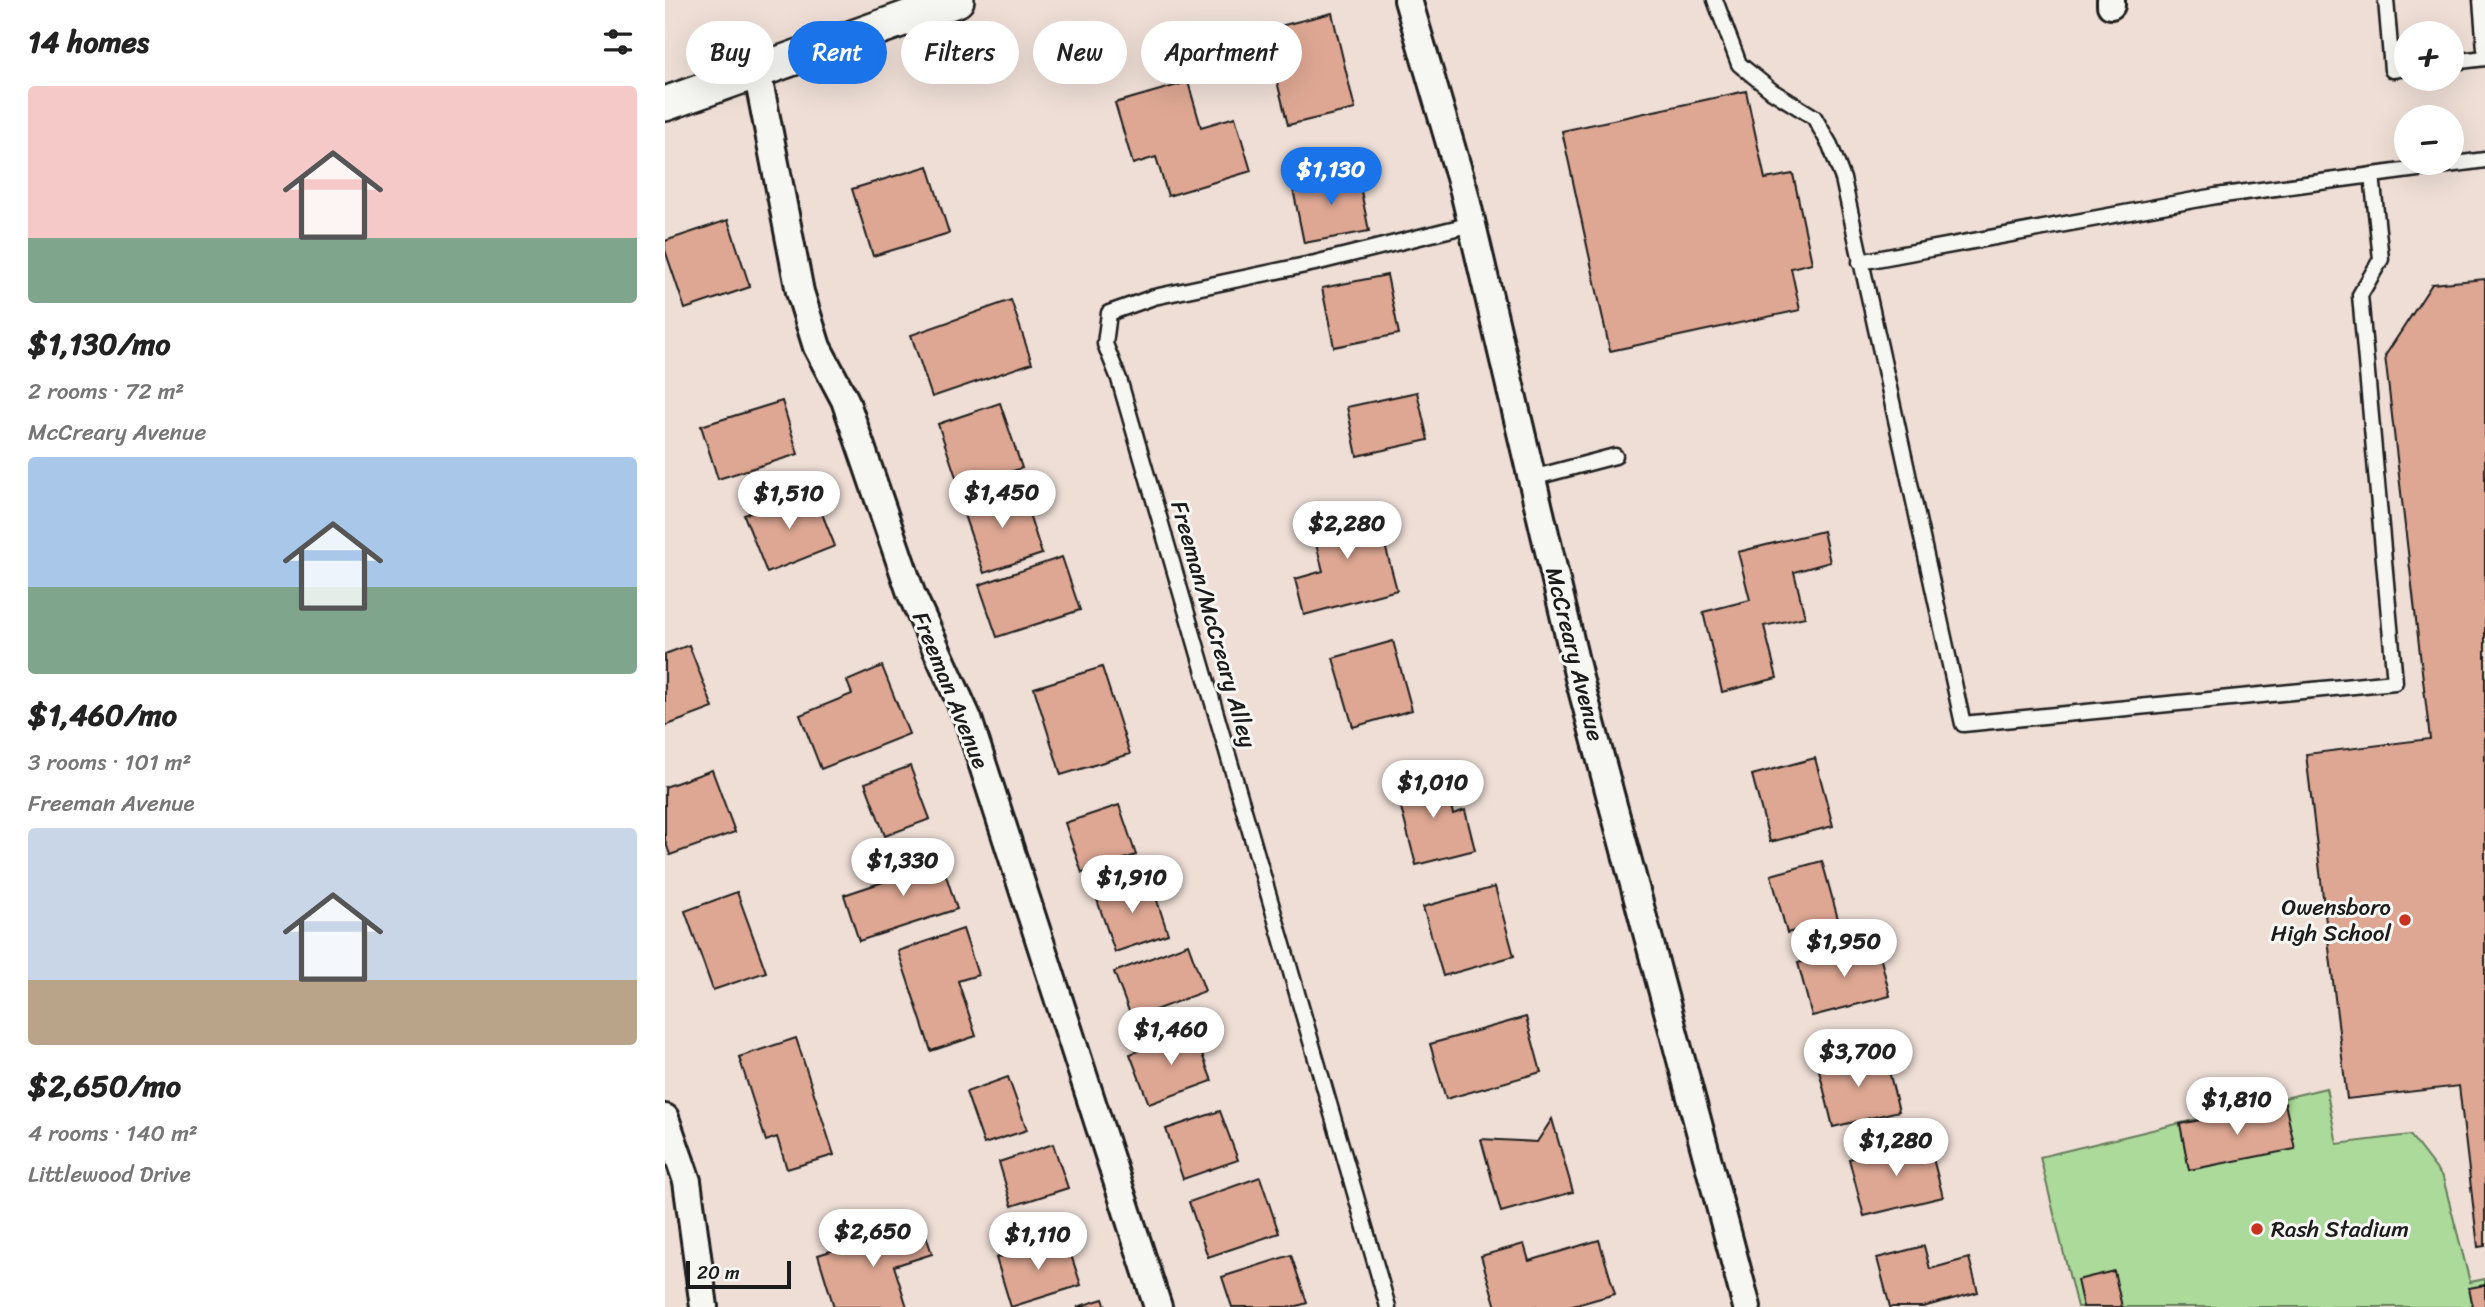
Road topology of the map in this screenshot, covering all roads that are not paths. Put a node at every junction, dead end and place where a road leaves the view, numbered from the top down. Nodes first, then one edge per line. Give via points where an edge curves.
1 (957, 0) edge
2 (1408, 0) edge
3 (1715, 0) edge
4 (2386, 0) edge
5 (2481, 0) edge
6 (2485, 49) edge
7 (2485, 58) edge
8 (2464, 61) edge
9 (774, 65) edge
10 (2394, 70) edge
11 (721, 84) edge
12 (760, 84) edge
13 (665, 104) edge
14 (2485, 160) edge
15 (2372, 175) junction
16 (1472, 224) junction
17 (1860, 262) junction
18 (1615, 456) dead end
19 (1532, 478) junction
20 (665, 1118) edge
21 (704, 1307) edge
22 (1158, 1307) edge
23 (1388, 1307) edge
24 (1747, 1307) edge

1 - 9 street
2 - 16 street, McCreary Avenue
3 - 17 lane via 1739,64 1814,117 1831,145
4 - 10 lane
5 - 6 lane
7 - 8 lane
11 - 13 street
12 - 22 street, Freeman Avenue via 800,292 817,347 845,400 911,593 968,719
14 - 15 lane
15 - 17 lane via 2216,196
15 - 17 lane via 2381,259 2360,295 2395,682 1963,724
16 - 19 street, McCreary Avenue
16 - 23 lane, Freeman/McCreary Alley via 1154,297 1109,313 1105,344 1119,379
18 - 19 lane
19 - 24 street, McCreary Avenue via 1579,678
20 - 21 street via 687,1181

